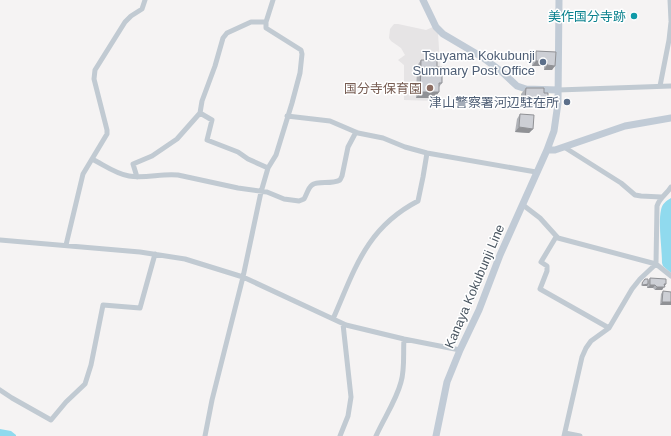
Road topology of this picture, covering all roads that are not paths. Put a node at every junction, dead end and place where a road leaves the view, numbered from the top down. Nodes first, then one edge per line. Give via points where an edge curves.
1 (144, 0) edge
2 (273, 0) edge
3 (423, 0) edge
4 (559, 0) edge
5 (670, 0) edge
6 (671, 21) edge
7 (266, 22) junction
8 (660, 86) junction
9 (671, 86) edge
10 (558, 90) junction
11 (200, 112) junction
12 (287, 116) junction
13 (671, 118) edge
14 (356, 132) junction
15 (564, 147) junction
16 (547, 150) junction
17 (427, 154) junction
18 (92, 159) junction
19 (268, 168) junction
20 (536, 172) junction
21 (137, 176) junction
22 (671, 187) edge
23 (261, 192) junction
24 (661, 197) junction
25 (523, 205) junction
26 (556, 237) junction
27 (0, 240) edge
28 (66, 245) junction
29 (155, 254) junction
30 (656, 264) junction
31 (671, 276) edge
32 (243, 277) junction
33 (333, 319) junction
34 (343, 324) junction
35 (609, 328) junction
36 (404, 339) junction
37 (460, 350) junction
38 (0, 390) edge
39 (565, 435) edge
40 (205, 436) edge
41 (340, 436) edge
42 (376, 436) edge
43 (436, 436) edge
44 (580, 436) edge

1 - 18 street via 142,9 125,22 95,70 94,79 107,130
2 - 7 street
3 - 10 main road via 436,27 443,34 482,57 517,86 526,89
4 - 10 main road
5 - 6 street
6 - 8 street
7 - 11 street via 251,22 230,31 223,38
7 - 12 street via 269,31 301,50 302,54 300,73
8 - 9 street
8 - 10 street
10 - 16 main road, Kanaya Kokubunji Line via 555,125
11 - 19 street via 212,120 206,140 238,152
11 - 21 street via 178,139 152,156 133,164
12 - 14 street via 330,121
12 - 19 street via 276,155
13 - 15 main road via 625,126
14 - 17 street via 383,138
14 - 23 street via 348,147 342,176 338,182 314,183 304,199 299,201
15 - 16 main road
15 - 24 street via 621,183 635,195
16 - 20 main road, Kanaya Kokubunji Line
17 - 20 street
17 - 33 street via 418,201 399,212 374,236 359,260
18 - 21 street via 121,174
18 - 28 street via 83,174
19 - 23 street
20 - 25 main road, Kanaya Kokubunji Line
21 - 23 street via 170,174
22 - 24 street
23 - 32 street
24 - 30 street via 656,210
25 - 26 street via 540,218
25 - 37 main road, Kanaya Kokubunji Line
26 - 30 street
26 - 35 street via 541,262 548,268 540,289
27 - 28 street
28 - 29 street
29 - 32 street via 185,259
29 - 38 street via 140,308 103,305 85,384 51,420
30 - 31 street
30 - 35 street via 632,289
32 - 33 street
32 - 40 street
33 - 34 street
34 - 36 street
34 - 41 street via 351,396 348,416
35 - 39 street via 591,341 584,352
36 - 37 street
36 - 42 street via 401,385
37 - 43 main road, Kanaya Kokubunji Line via 447,382
39 - 44 street

